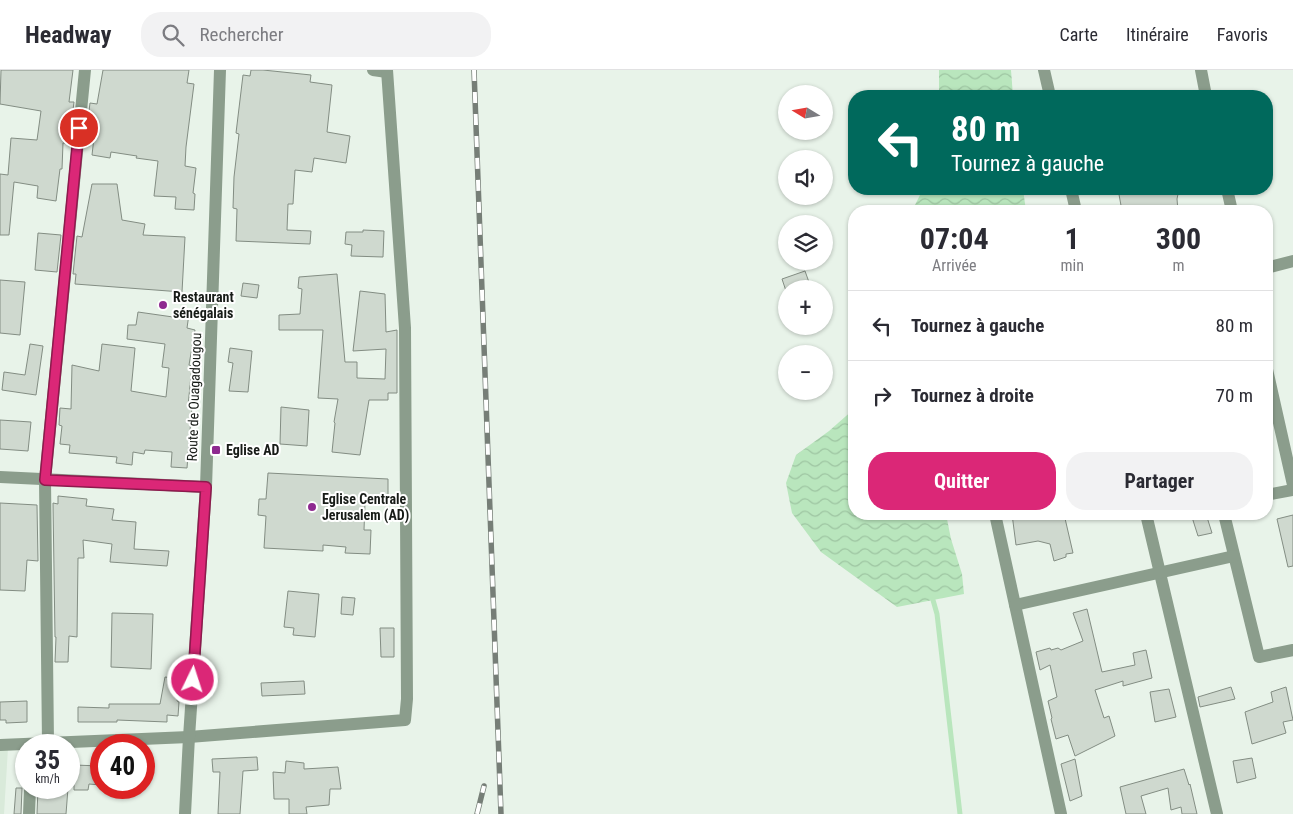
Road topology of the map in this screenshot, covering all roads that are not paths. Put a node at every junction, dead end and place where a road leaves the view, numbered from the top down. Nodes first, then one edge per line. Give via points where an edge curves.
1 (85, 70) edge
2 (220, 70) edge
3 (373, 70) edge
4 (1044, 70) edge
5 (1200, 70) edge
6 (387, 71) edge
7 (1049, 90) edge
8 (1205, 90) edge
9 (1293, 261) edge
10 (1273, 266) edge
11 (1273, 396) edge
12 (0, 477) edge
13 (45, 480) junction
14 (1293, 485) edge
15 (206, 487) junction
16 (1293, 490) edge
17 (1273, 494) edge
18 (996, 520) edge
19 (1147, 520) edge
20 (1225, 520) edge
21 (1234, 556) junction
22 (1160, 572) junction
23 (1015, 605) junction
24 (1293, 650) edge
25 (48, 734) edge
26 (189, 737) junction
27 (80, 741) edge
28 (0, 745) edge
29 (15, 745) edge
30 (30, 799) edge
31 (29, 814) edge
32 (185, 814) edge
33 (1062, 814) edge
34 (1217, 814) edge

1 - 13 street
2 - 15 street, Route de Ouagadougou
3 - 6 street
4 - 7 street
5 - 8 street
6 - 26 street via 405,328 405,720
9 - 10 street
11 - 14 street
12 - 13 street
13 - 15 street
13 - 25 street
15 - 26 street, Route de Ouagadougou
16 - 17 street
18 - 23 street
19 - 22 street
20 - 21 street
21 - 22 street
21 - 24 street via 1259,657
22 - 23 street
22 - 34 street
23 - 33 street
26 - 27 street
26 - 32 street, Route de Ouagadougou
28 - 29 street
30 - 31 street

